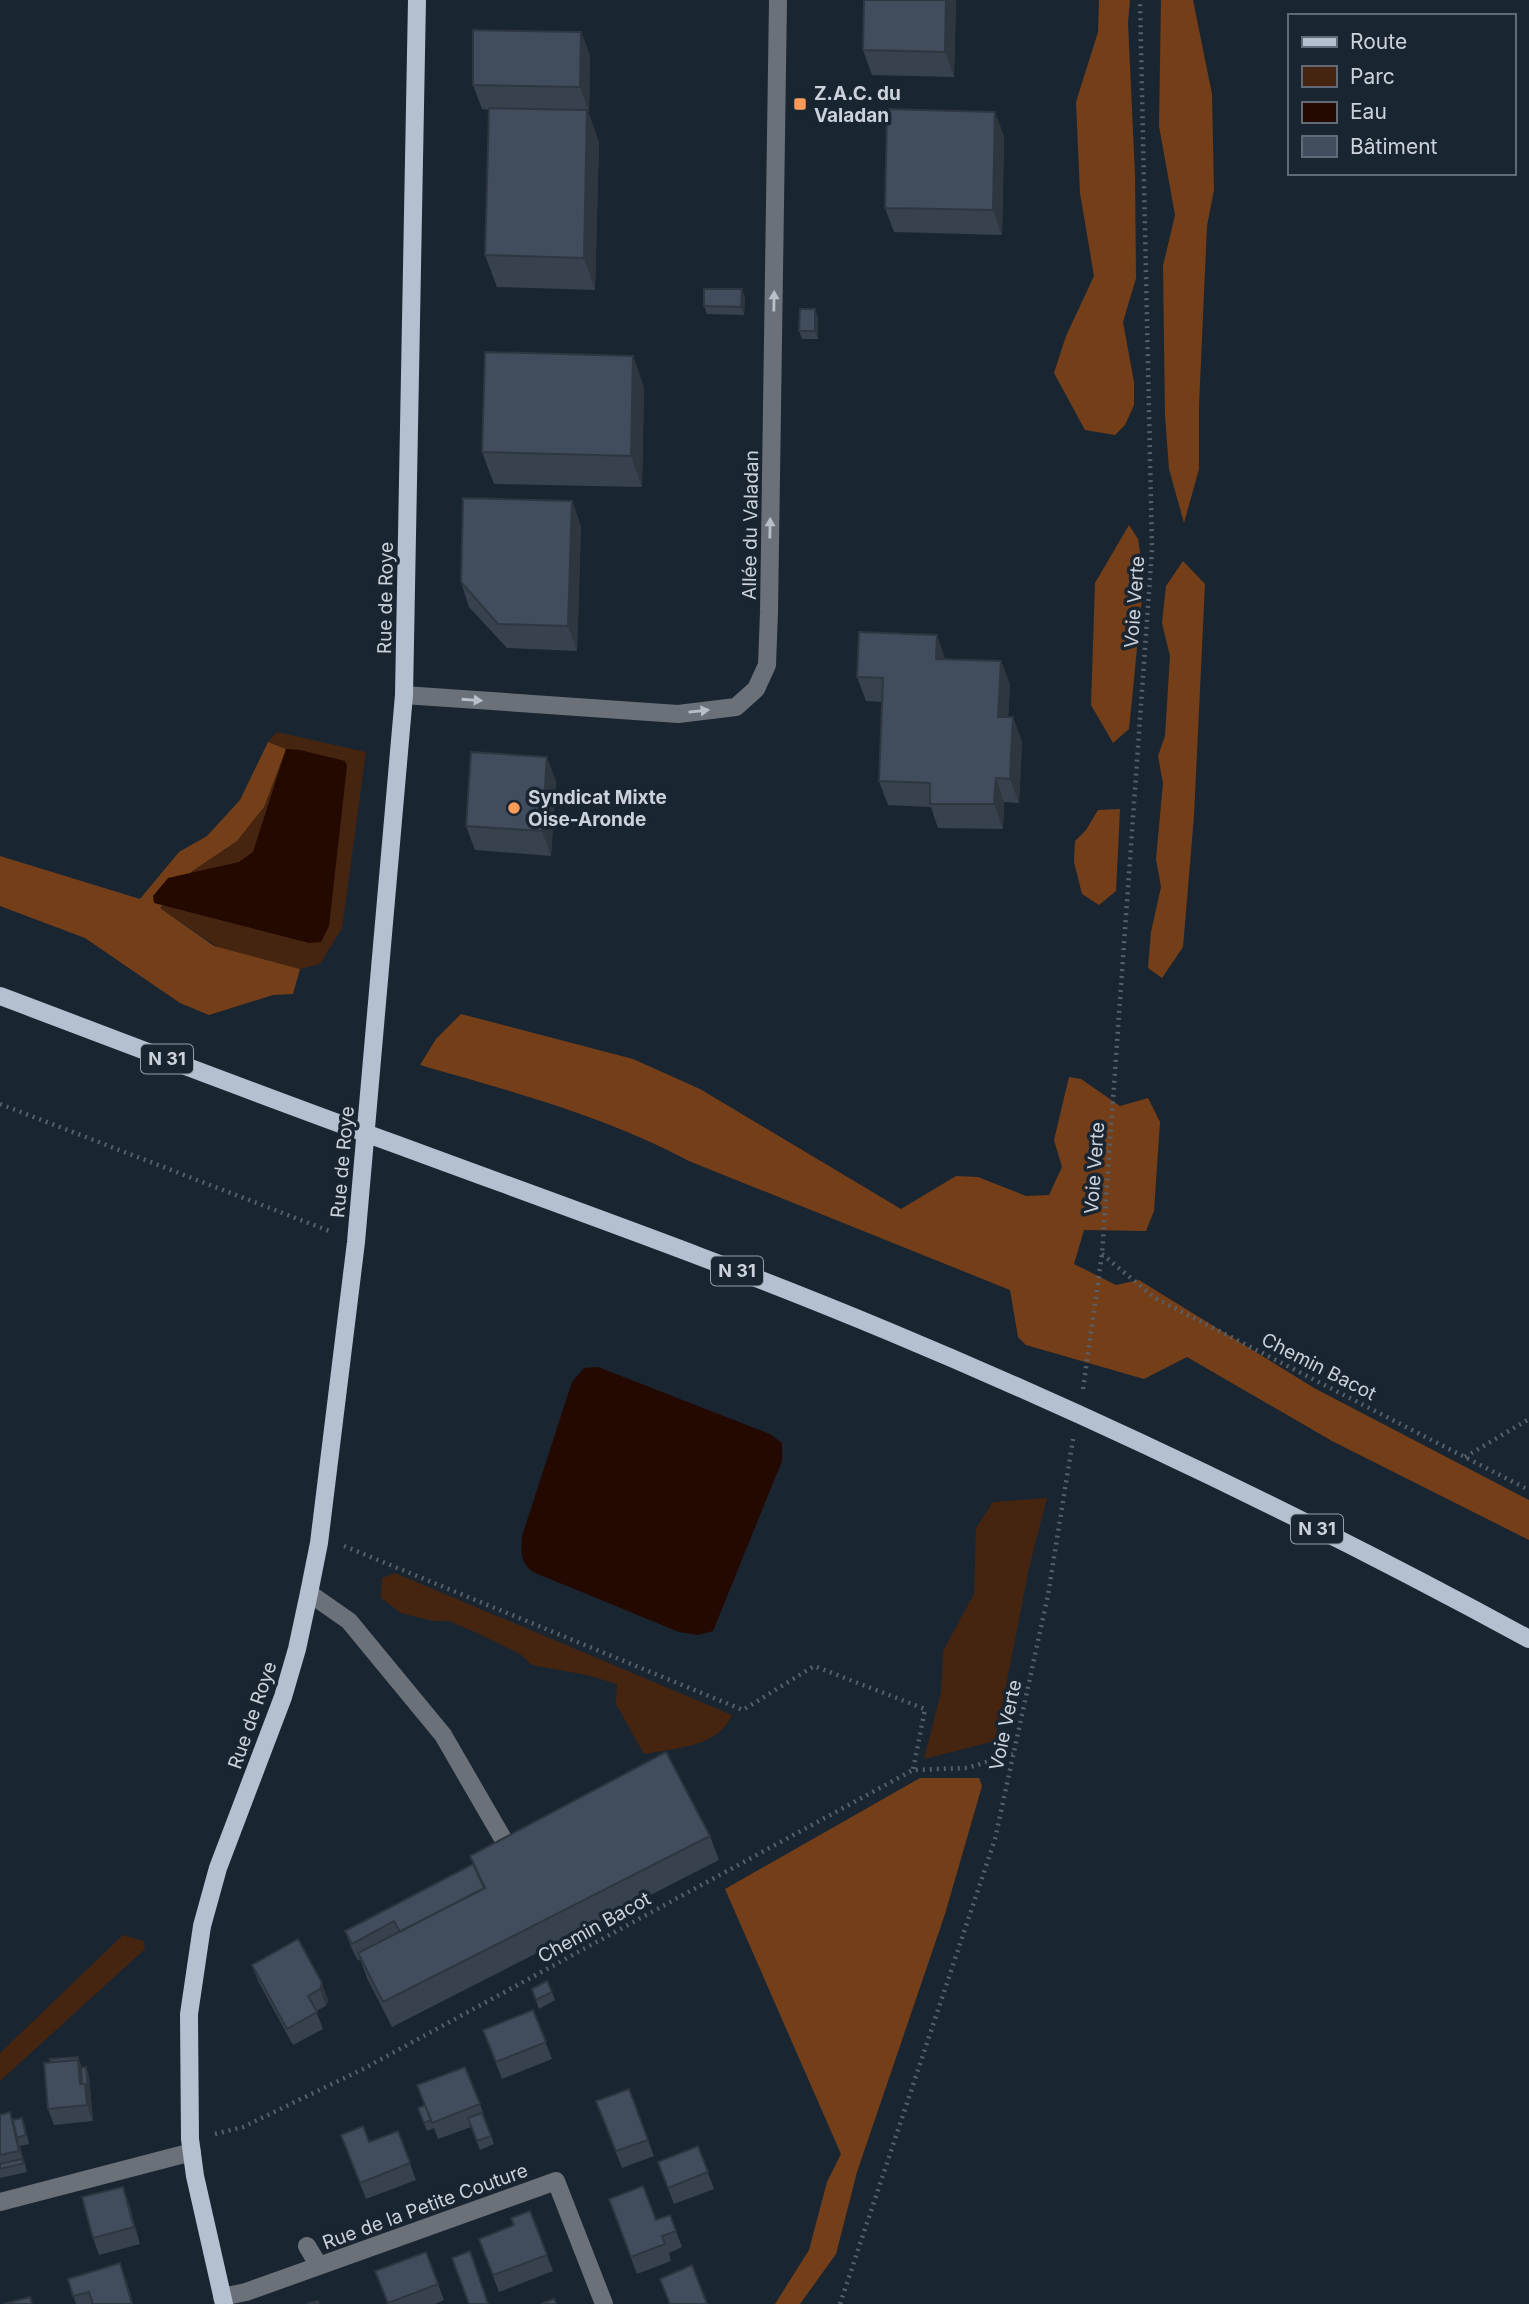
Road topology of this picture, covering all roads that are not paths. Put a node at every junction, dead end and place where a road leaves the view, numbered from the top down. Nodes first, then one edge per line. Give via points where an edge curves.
1 (417, 0) edge
2 (778, 0) edge
3 (404, 695) junction
4 (0, 996) edge
5 (309, 1593) junction
6 (1529, 1639) edge
7 (502, 1837) edge
8 (191, 2146) junction
9 (0, 2202) edge
10 (307, 2246) dead end
11 (319, 2266) junction
12 (223, 2301) edge
13 (604, 2304) edge

1 - 3 main road, Rue de Roye
3 -> 2 street, Allée du Valadan via 678,714 736,708 756,689 767,665 769,612
3 - 5 main road, Rue de Roye via 356,1241
4 - 6 main road, N 31 via 568,1206 890,1332 1101,1424
5 - 7 street via 349,1621 443,1735
5 - 8 main road, Rue de Roye via 283,1696 218,1868 202,1926 189,2014
8 - 9 street
8 - 12 main road, Rue de Roye
10 - 11 street
11 - 12 street, Rue de la Petite Couture
11 - 13 street, Rue de la Petite Couture via 556,2181

